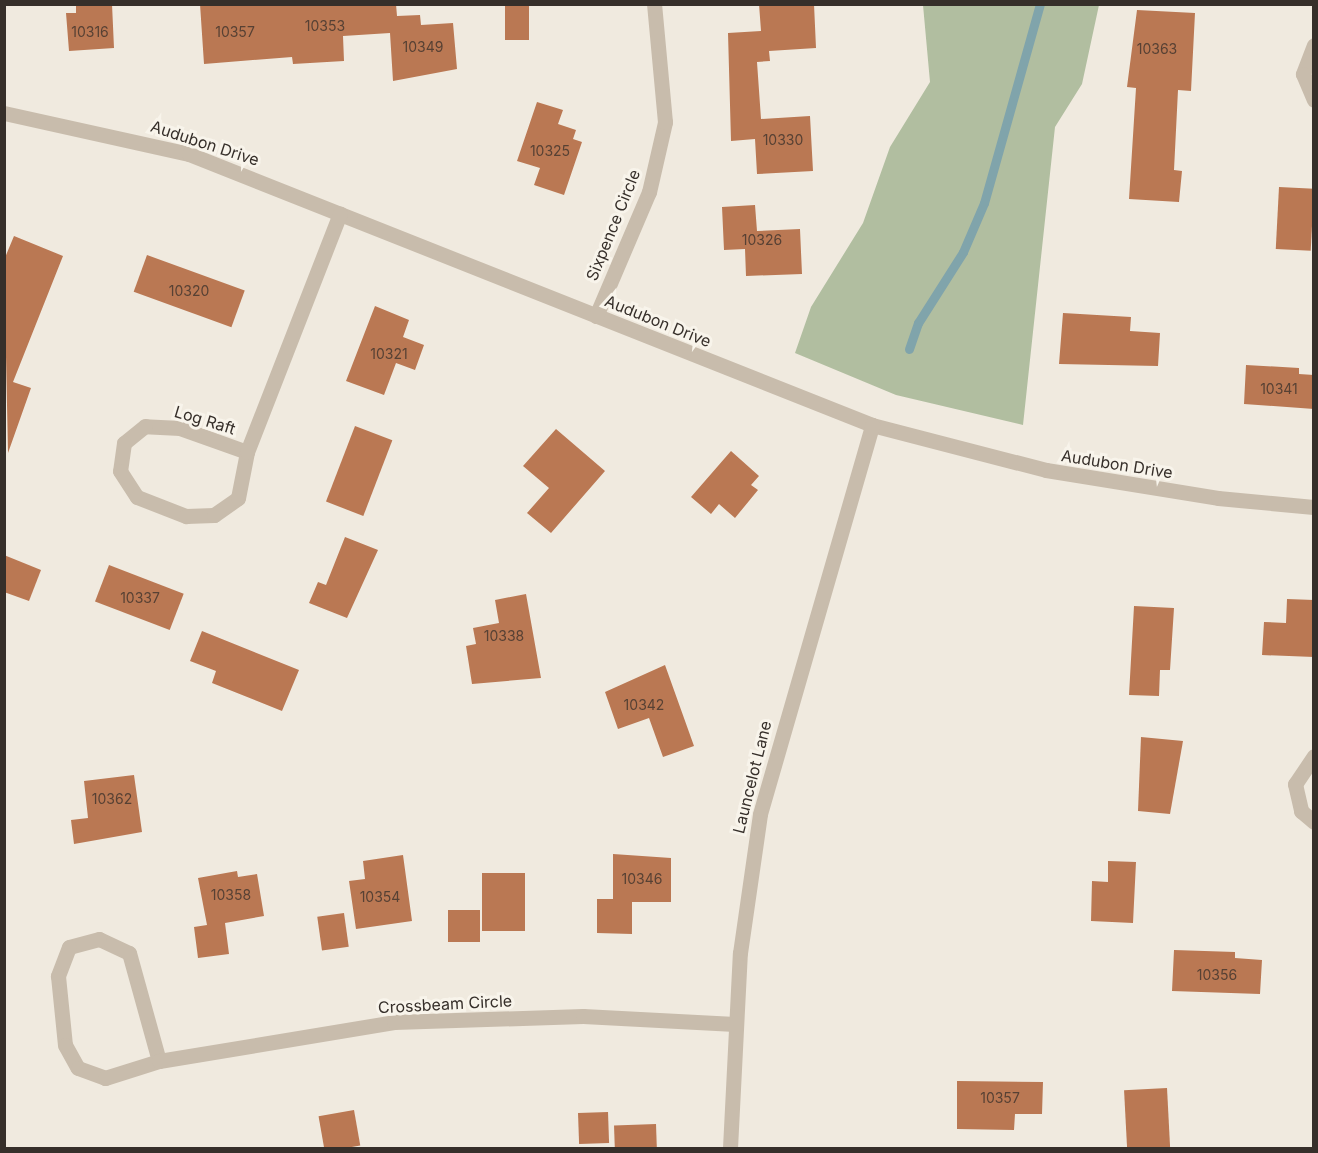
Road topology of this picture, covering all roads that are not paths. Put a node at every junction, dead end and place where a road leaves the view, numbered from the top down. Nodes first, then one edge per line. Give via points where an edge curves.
1 (654, 4) edge
2 (1314, 45) edge
3 (1314, 100) edge
4 (4, 113) edge
5 (340, 213) junction
6 (596, 316) junction
7 (872, 425) junction
8 (247, 452) junction
9 (1314, 507) edge
10 (1314, 756) edge
11 (1314, 822) edge
12 (735, 1024) junction
13 (159, 1061) junction
14 (730, 1149) edge

1 - 6 street, Sixpence Circle via 665,122 649,192
2 - 3 street via 1303,74
4 - 5 street, Audubon Drive via 189,154
5 - 6 street, Audubon Drive
5 - 8 street, Log Raft
6 - 7 street, Audubon Drive
7 - 9 street, Audubon Drive via 1046,470 1218,498
7 - 12 street, Launcelot Lane via 760,814
8 - 8 street, Log Raft via 238,498 200,518 137,497 120,471 124,443 145,426 180,428
10 - 11 street via 1295,784 1301,810
12 - 13 street, Crossbeam Circle via 583,1016 394,1023
12 - 14 street, Launcelot Lane
13 - 13 street, Crossbeam Circle via 105,1078 89,1075 69,1058 58,976 69,947 99,939 129,953 137,968

